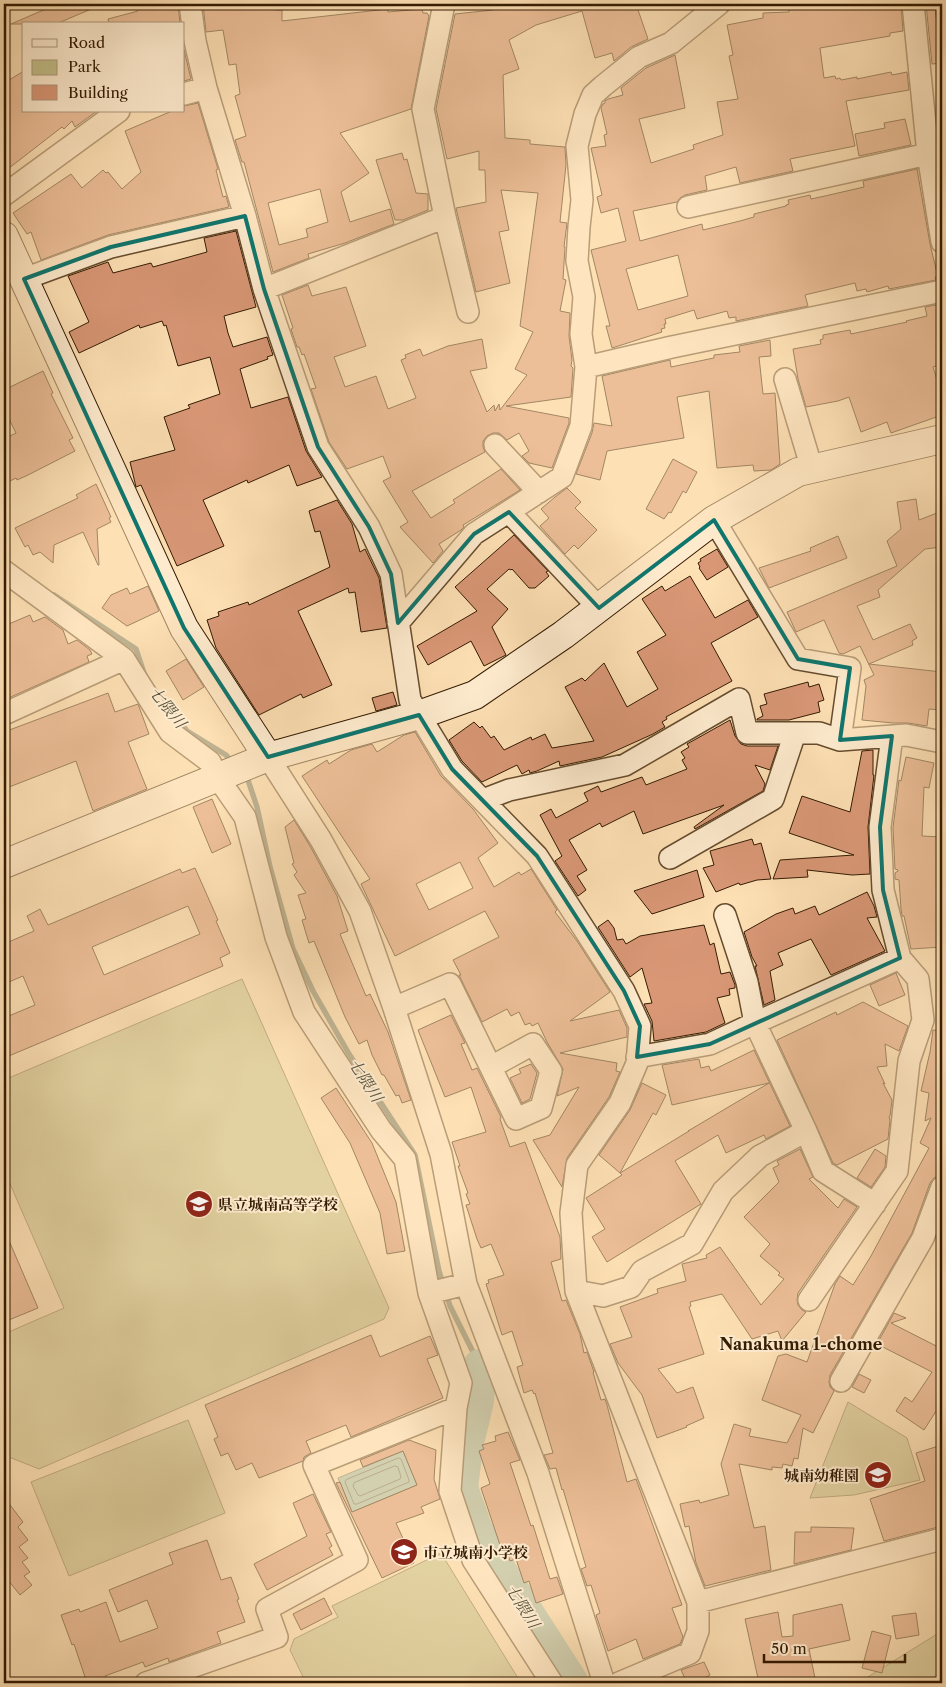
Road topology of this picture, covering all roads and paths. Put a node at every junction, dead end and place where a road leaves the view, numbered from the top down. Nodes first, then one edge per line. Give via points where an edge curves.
1 (190, 4) edge
2 (444, 4) edge
3 (719, 4) edge
4 (913, 4) edge
5 (206, 88) junction
6 (185, 94) edge
7 (118, 112) edge
8 (928, 154) junction
9 (4, 195) edge
10 (688, 207) dead end
11 (245, 216) junction
12 (445, 217) junction
13 (4, 236) edge
14 (942, 242) edge
15 (24, 279) junction
16 (264, 289) junction
17 (942, 291) edge
18 (468, 312) dead end
19 (586, 367) junction
20 (785, 379) dead end
21 (942, 440) edge
22 (495, 445) dead end
23 (812, 469) junction
24 (539, 492) junction
25 (508, 512) junction
26 (714, 520) junction
27 (4, 571) edge
28 (599, 608) junction
29 (398, 623) junction
30 (124, 659) junction
31 (4, 714) edge
32 (419, 715) junction
33 (795, 733) junction
34 (892, 736) junction
35 (840, 740) junction
36 (942, 742) edge
37 (262, 759) junction
38 (223, 776) junction
39 (483, 800) junction
40 (670, 858) dead end
41 (4, 864) edge
42 (725, 914) dead end
43 (900, 958) junction
44 (394, 1008) junction
45 (755, 1023) junction
46 (637, 1057) junction
47 (491, 1067) dead end
48 (806, 1131) junction
49 (942, 1187) edge
50 (875, 1204) junction
51 (447, 1288) junction
52 (576, 1291) junction
53 (809, 1300) dead end
54 (841, 1381) dead end
55 (456, 1408) junction
56 (942, 1539) edge
57 (698, 1602) junction
58 (146, 1683) edge
59 (552, 1683) edge
60 (604, 1683) edge
61 (619, 1683) edge

1 - 5 street via 194,41
2 - 12 street via 423,109
3 - 19 street via 671,43 639,57 603,86 593,95 585,114 577,146 582,200 577,261 584,297 581,334
4 - 8 street
5 - 6 street
5 - 11 street
7 - 9 street
8 - 10 street
8 - 14 street
11 - 15 street via 111,247
11 - 16 street
12 - 16 street
12 - 18 street
13 - 15 street
15 - 37 street via 184,628
16 - 29 street via 318,447 370,527 391,574
17 - 19 street
19 - 24 street via 581,426 566,469 562,477
20 - 23 street
21 - 23 street
22 - 24 street
23 - 26 street via 798,472
24 - 25 street
25 - 28 street
25 - 29 street via 474,534
26 - 28 street
26 - 35 street via 798,659 850,668
27 - 30 street
28 - 32 street via 475,695
29 - 32 street via 410,700
30 - 31 street
30 - 38 street via 170,732
32 - 37 street
32 - 39 street via 452,769
33 - 35 street via 819,733
33 - 39 street via 747,732 738,699 625,765 509,790
33 - 40 street via 773,799
34 - 35 street
34 - 36 street via 906,735
34 - 43 street via 880,828 884,890
37 - 38 street
37 - 44 street via 321,840 360,911
38 - 41 street
38 - 51 street via 245,817 276,938 304,1012 382,1130 405,1159
39 - 46 street via 537,856 624,991 640,1026
42 - 45 street via 747,982
43 - 45 street
43 - 50 street via 918,979 923,1020 909,1060 897,1171
44 - 47 street via 450,984
44 - 51 street via 441,1154
45 - 46 street via 710,1044
45 - 48 street
46 - 52 street via 620,1103 577,1165 571,1213
48 - 50 street via 823,1171
48 - 52 street via 760,1156 724,1191 692,1244 642,1272 631,1287 603,1296
49 - 54 street via 922,1238
50 - 53 street
51 - 55 street via 461,1383
51 - 60 street via 538,1473
52 - 57 street
55 - 58 street via 314,1465 357,1560 267,1609 277,1637
55 - 59 street via 450,1491 473,1560
56 - 57 street
57 - 61 street via 698,1631 690,1653

